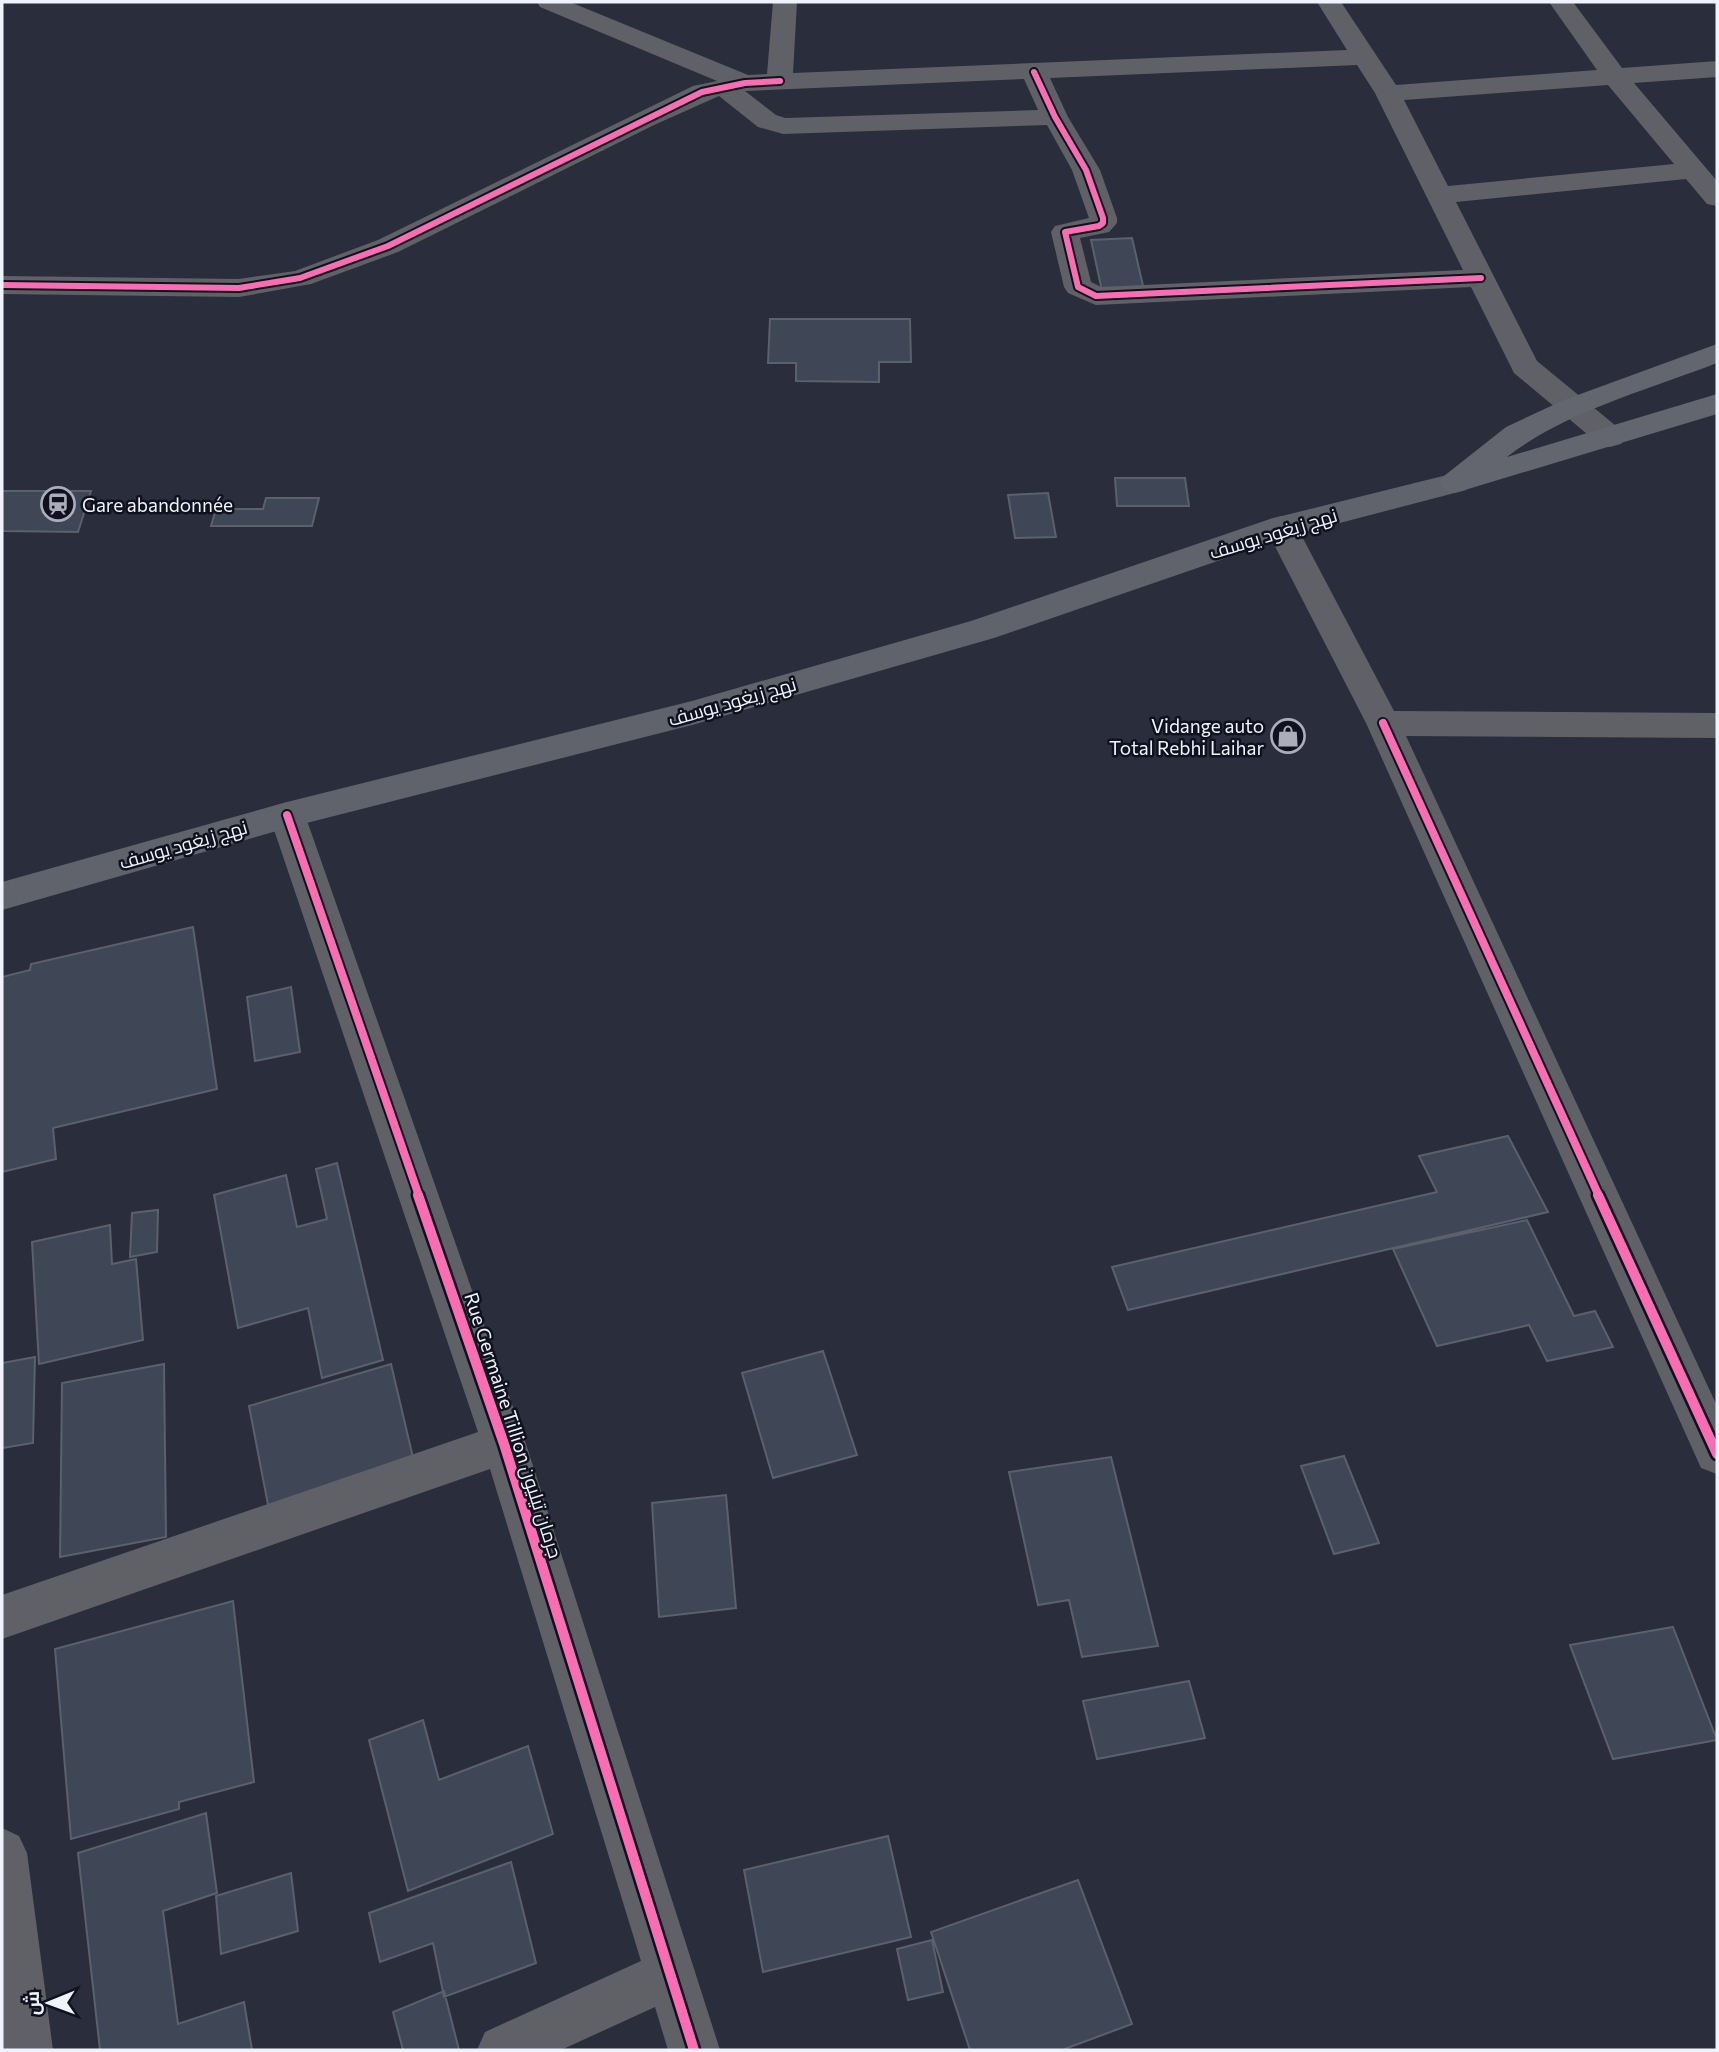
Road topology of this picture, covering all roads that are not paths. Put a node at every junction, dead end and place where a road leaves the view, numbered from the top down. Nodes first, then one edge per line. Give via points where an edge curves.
1 (549, 2) edge
2 (785, 2) edge
3 (1329, 2) edge
4 (1561, 2) edge
5 (1364, 57) junction
6 (1717, 69) edge
7 (1034, 72) junction
8 (1614, 76) junction
9 (780, 81) junction
10 (723, 87) junction
11 (1388, 93) junction
12 (1055, 117) junction
13 (1693, 170) junction
14 (1440, 195) junction
15 (1717, 198) edge
16 (1481, 278) junction
17 (2, 285) edge
18 (1717, 353) edge
19 (1717, 404) edge
20 (1575, 407) junction
21 (1610, 437) junction
22 (1455, 483) junction
23 (1281, 527) junction
24 (1383, 723) junction
25 (1717, 724) edge
26 (287, 815) junction
27 (2, 896) edge
28 (504, 1444) junction
29 (1717, 1454) edge
30 (2, 1617) edge
31 (2, 1853) edge
32 (668, 1975) junction
33 (27, 2050) edge
34 (503, 2050) edge
35 (694, 2050) edge

1 - 10 street
2 - 9 street
3 - 5 street
4 - 8 street
5 - 7 street
5 - 11 street
6 - 8 street
7 - 9 street
7 - 12 street
8 - 11 street
8 - 13 street
9 - 10 street
10 - 12 street via 768,121 783,126
10 - 17 street via 602,139 413,234 316,276 270,287 239,288
11 - 14 street
12 - 16 street via 1086,170 1103,218 1099,226 1065,232 1078,287 1088,294
13 - 14 street
13 - 15 street
14 - 16 street
16 - 20 street via 1525,366
18 - 20 highway, نهج زيغود يوسف
19 - 21 highway, نهج زيغود يوسف
20 - 21 street
20 - 22 highway, نهج زيغود يوسف via 1517,434
21 - 22 highway, نهج زيغود يوسف
22 - 23 main road, نهج زيغود يوسف
23 - 24 street
23 - 26 main road, نهج زيغود يوسف via 968,634 692,713
24 - 25 street
24 - 29 street
26 - 27 main road, نهج زيغود يوسف
26 - 28 street, Rue Germaine Tillion جرمان تيليون
28 - 30 street
28 - 32 street, Rue Germaine Tillion جرمان تيليون
31 - 33 street
32 - 34 street
32 - 35 street, Rue Germaine Tillion جرمان تيليون

